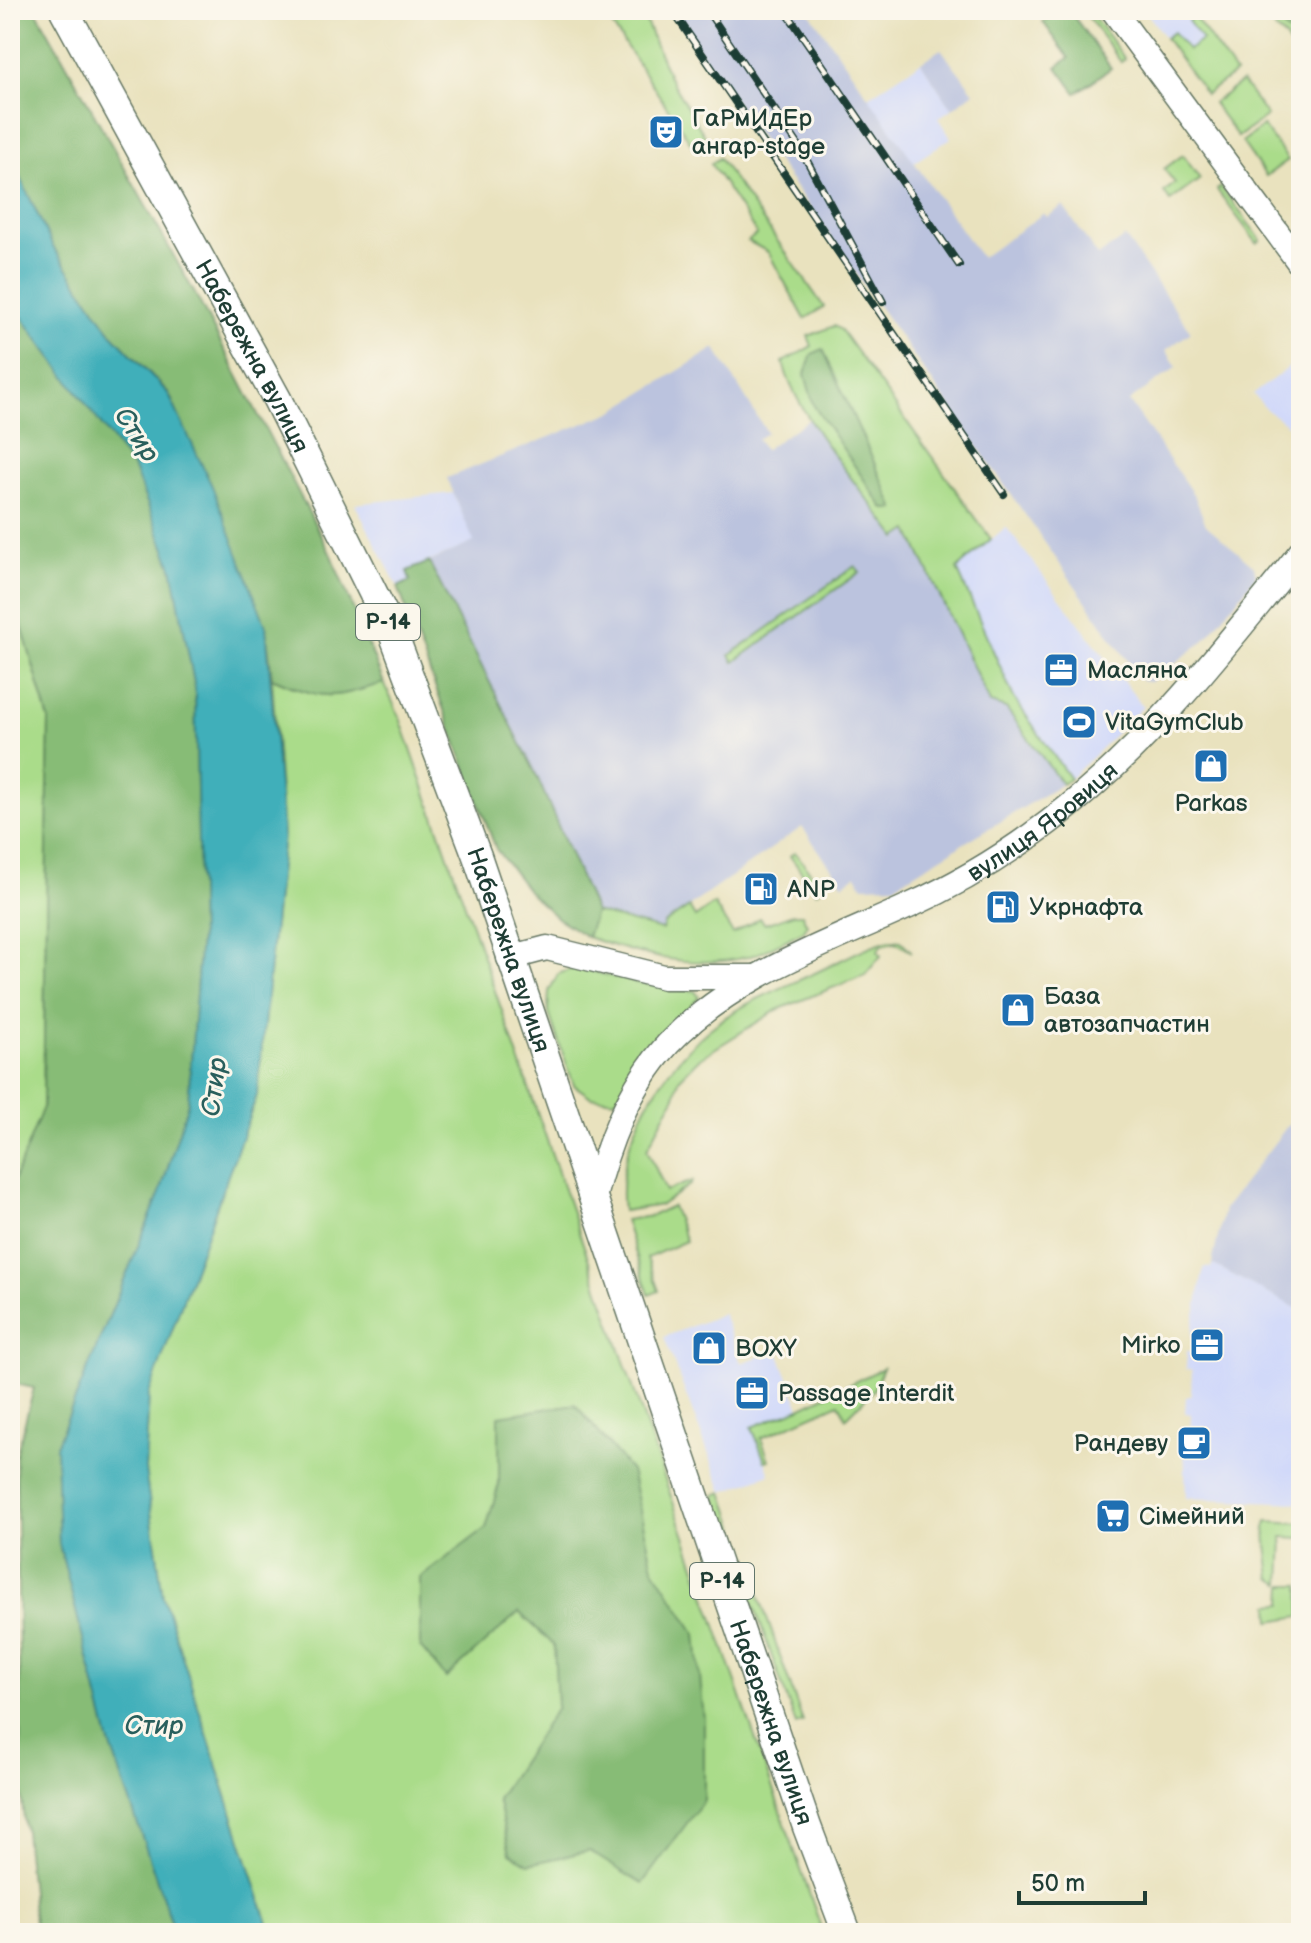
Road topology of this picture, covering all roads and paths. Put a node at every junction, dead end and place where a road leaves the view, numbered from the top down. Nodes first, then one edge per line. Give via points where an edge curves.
1 (64, 10) edge
2 (1113, 10) edge
3 (1301, 265) edge
4 (1301, 552) edge
5 (509, 958) junction
6 (755, 977) junction
7 (593, 1201) junction
8 (847, 1933) edge

1 - 5 main road, Набережна вулиця / Р-14 via 277,399 393,633 477,856
2 - 3 main road
4 - 6 main road, вулиця Яровиця via 1166,716 1049,823 953,883
5 - 6 main road, вулиця Яровиця via 547,948 664,977
5 - 7 main road, Набережна вулиця / Р-14
6 - 7 main road, вулиця Яровиця via 689,1024 647,1071 613,1133
7 - 8 main road, Набережна вулиця / Р-14

